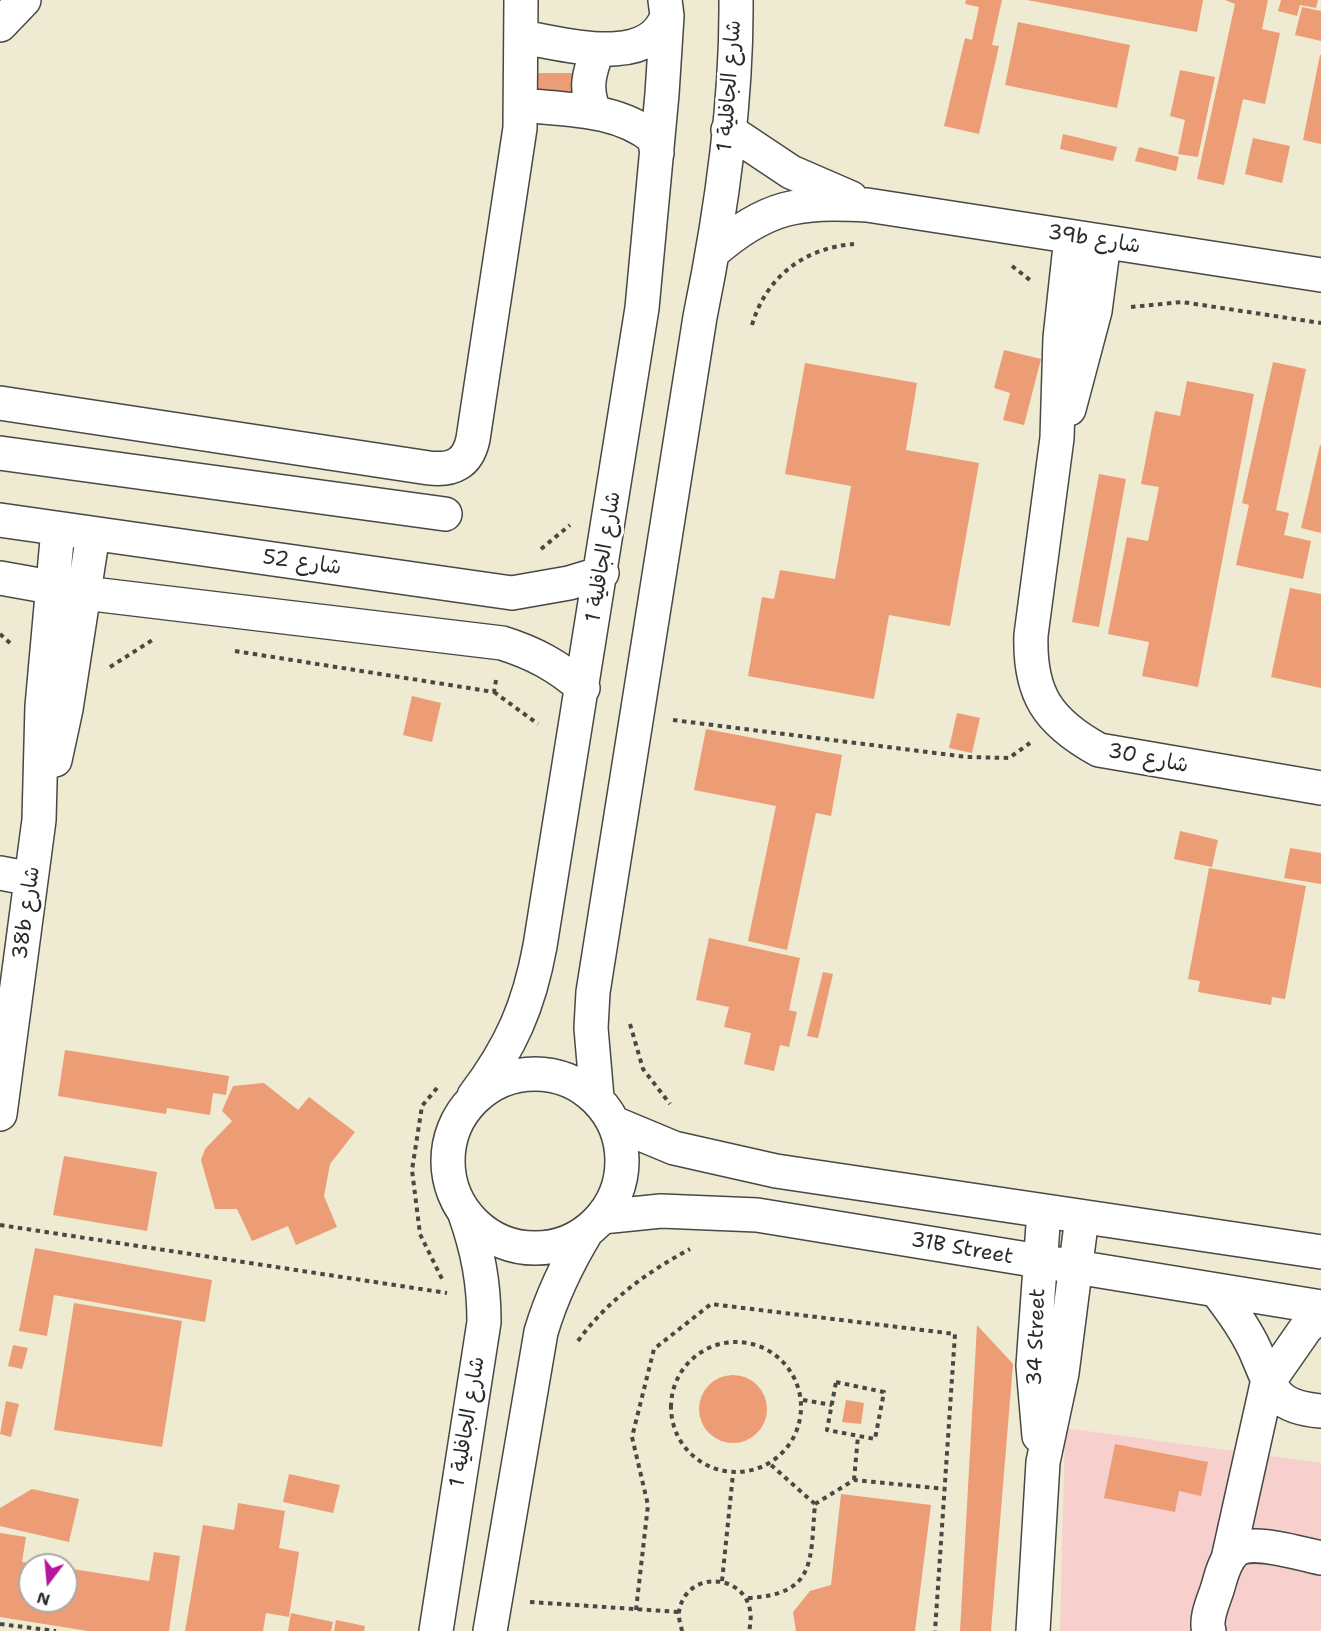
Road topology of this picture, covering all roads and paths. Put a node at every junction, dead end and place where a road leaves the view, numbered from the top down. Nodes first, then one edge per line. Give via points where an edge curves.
1 (24, 0) edge
2 (521, 0) edge
3 (736, 0) edge
4 (666, 8) edge
5 (0, 25) edge
6 (521, 37) junction
7 (598, 49) junction
8 (521, 105) junction
9 (595, 113) junction
10 (728, 130) junction
11 (657, 153) junction
12 (867, 205) junction
13 (1071, 237) junction
14 (1104, 242) junction
15 (859, 243) dead end
16 (713, 252) junction
17 (1011, 265) dead end
18 (1321, 275) edge
19 (1063, 305) junction
20 (1095, 311) junction
21 (1321, 323) edge
22 (752, 326) dead end
23 (0, 403) edge
24 (1057, 438) junction
25 (0, 453) edge
26 (445, 514) dead end
27 (0, 520) edge
28 (58, 529) junction
29 (93, 534) junction
30 (602, 573) junction
31 (0, 579) edge
32 (52, 587) junction
33 (84, 593) junction
34 (155, 638) dead end
35 (502, 643) junction
36 (225, 649) dead end
37 (72, 671) junction
38 (583, 688) junction
39 (1052, 715) junction
40 (636, 716) junction
41 (1321, 788) edge
42 (39, 820) junction
43 (16, 876) edge
44 (628, 1016) dead end
45 (443, 1082) dead end
46 (474, 1096) junction
47 (606, 1111) junction
48 (0, 1114) edge
49 (676, 1114) dead end
50 (1044, 1211) junction
51 (708, 1212) junction
52 (465, 1214) junction
53 (1082, 1217) junction
54 (595, 1224) junction
55 (0, 1226) edge
56 (1321, 1252) edge
57 (1040, 1263) junction
58 (1075, 1269) junction
59 (1216, 1290) junction
60 (449, 1293) junction
61 (451, 1303) dead end
62 (1321, 1307) edge
63 (1321, 1315) edge
64 (573, 1348) dead end
65 (1267, 1384) junction
66 (803, 1400) junction
67 (832, 1405) junction
68 (1321, 1411) edge
69 (858, 1436) junction
70 (1043, 1462) junction
71 (770, 1464) junction
72 (733, 1474) junction
73 (854, 1480) junction
74 (946, 1489) junction
75 (814, 1504) junction
76 (1321, 1557) edge
77 (1228, 1559) junction
78 (722, 1581) junction
79 (748, 1598) junction
80 (636, 1610) junction
81 (679, 1612) junction
82 (493, 1615) edge
83 (0, 1624) edge
84 (56, 1631) edge
85 (436, 1631) edge
86 (682, 1631) edge
87 (749, 1631) edge
88 (935, 1631) edge
89 (1033, 1631) edge
90 (1209, 1631) edge

1 - 5 street
2 - 6 street
3 - 10 street, شارع الجافلية 1
4 - 7 street via 662,30 643,43 621,50
4 - 11 street, شارع الجافلية 1
6 - 7 street
6 - 8 street
7 - 9 street via 587,83 588,99
8 - 9 street
8 - 23 street via 473,439 470,451 453,468 429,468
9 - 11 street via 637,125 654,138
10 - 12 street, 39b شارع via 791,172
10 - 16 street, شارع الجافلية 1
11 - 30 street, شارع الجافلية 1 via 642,308
12 - 13 street, 39b شارع
12 - 16 street, 39b شارع via 821,202 790,207 762,217
13 - 14 street, 39b شارع
13 - 19 street, شارع 30
14 - 18 street, 39b شارع
14 - 20 street, شارع 30
15 - 22 path via 813,252 792,264 762,300
16 - 40 street, شارع الجافلية 1 via 699,317
17 - 19 path
19 - 24 street, شارع 30
20 - 21 path via 1182,302
20 - 24 street, شارع 30
24 - 39 street, شارع 30 via 1030,663 1038,690
25 - 26 street
27 - 28 street, شارع 52
28 - 29 street, شارع 52
28 - 32 street, 38b شارع
29 - 30 street, شارع 52 via 512,593
29 - 33 street, 38b شارع
30 - 38 street, شارع الجافلية 1
31 - 32 street
32 - 33 street
32 - 42 street, 38b شارع via 42,706
33 - 35 street
33 - 37 street, 38b شارع
34 - 37 path via 99,674
35 - 36 path via 494,692
35 - 38 street via 532,652
37 - 42 street, 38b شارع
38 - 46 street, شارع الجافلية 1 via 532,987 499,1063
39 - 40 path via 1030,743 1009,758 967,757
39 - 41 street, شارع 30 via 1072,736 1099,750
40 - 47 street, شارع الجافلية 1 via 593,992 591,1028
42 - 43 street, 38b شارع
43 - 48 street, 38b شارع
44 - 49 path via 643,1069
45 - 60 path via 422,1106 412,1170 420,1234
46 - 47 street via 503,1078 536,1072 569,1079
46 - 52 street via 455,1122 446,1153 450,1185
47 - 50 street via 674,1148 777,1171
47 - 54 street via 622,1147 622,1172 616,1196
50 - 53 street
50 - 57 street, 34 Street
51 - 54 street, 31B Street via 661,1210
51 - 57 street, 31B Street via 757,1215
51 - 64 path via 702,1243 658,1267 619,1296
52 - 54 street via 490,1237 522,1248 556,1245
52 - 85 street, شارع الجافلية 1 via 484,1285 484,1322
53 - 56 street
53 - 58 street, 34 Street
54 - 82 street via 567,1263 541,1332
55 - 60 path
57 - 58 street, 31B Street
57 - 70 street, 34 Street via 1034,1365
58 - 59 street, 31B Street
58 - 70 street, 34 Street via 1062,1373
59 - 62 street, 31B Street
59 - 65 street via 1255,1350
60 - 61 path
63 - 65 street via 1306,1328
65 - 68 street via 1282,1400 1303,1410
65 - 77 street
66 - 67 path
66 - 71 path via 796,1437
66 - 72 path via 789,1365 758,1344 720,1342 688,1360 670,1394 674,1431 698,1461
67 - 69 path via 827,1430
67 - 69 path via 836,1382 884,1392 875,1439
69 - 73 path
70 - 89 street, 34 Street
71 - 72 path
71 - 75 path
72 - 78 path
73 - 74 path
73 - 75 path
74 - 80 path via 955,1334 711,1304 654,1349 632,1437 648,1505
74 - 88 path
75 - 79 path via 811,1555 804,1576 788,1591
76 - 77 street via 1247,1545
77 - 90 street via 1210,1611
78 - 79 path via 737,1587
78 - 81 path via 703,1582 687,1594
79 - 87 path via 753,1617
80 - 81 path
80 - 82 path
81 - 86 path
83 - 84 path

